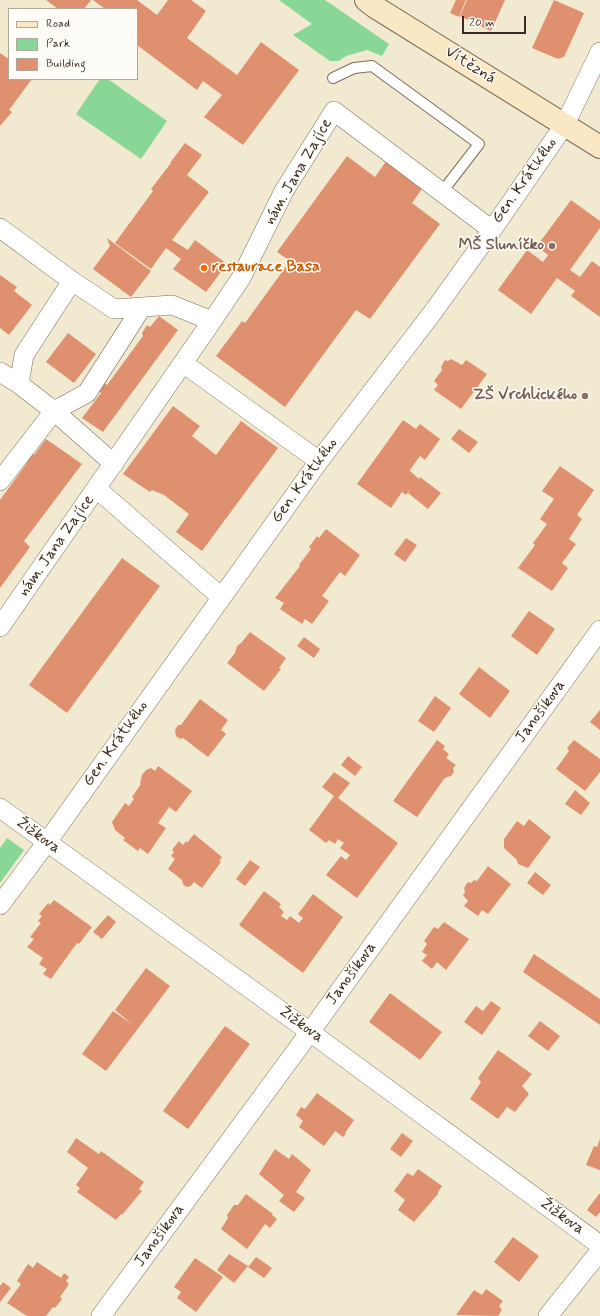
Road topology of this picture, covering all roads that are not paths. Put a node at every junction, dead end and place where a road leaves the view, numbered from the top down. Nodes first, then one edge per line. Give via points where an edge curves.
1 (373, 2) edge
2 (600, 52) edge
3 (333, 78) dead end
4 (565, 124) junction
5 (600, 147) edge
6 (442, 192) junction
7 (0, 228) edge
8 (492, 230) junction
9 (72, 281) junction
10 (142, 307) junction
11 (212, 321) junction
12 (183, 363) junction
13 (0, 372) edge
14 (19, 384) junction
15 (54, 412) junction
16 (319, 461) junction
17 (114, 464) junction
18 (0, 481) edge
19 (97, 489) junction
20 (221, 597) junction
21 (0, 627) edge
22 (600, 630) edge
23 (0, 808) edge
24 (47, 842) junction
25 (0, 904) edge
26 (310, 1032) junction
27 (600, 1245) edge
28 (600, 1251) edge
29 (101, 1316) edge
30 (548, 1316) edge

1 - 4 main road, Vítězná
2 - 4 street, Gen. Krátkého
3 - 6 lane via 354,68 372,66 479,144
4 - 5 main road, Vítězná
4 - 8 street, Gen. Krátkého
6 - 8 street, nám. Jana Zajíce
6 - 11 street, nám. Jana Zajíce via 334,111 284,191 241,278
7 - 9 street
8 - 16 street, Gen. Krátkého
9 - 10 street via 114,309
9 - 14 street via 24,355
10 - 11 street via 172,305
10 - 15 street via 86,393
11 - 12 street, nám. Jana Zajíce
12 - 16 street
12 - 17 street, nám. Jana Zajíce
13 - 14 street
14 - 15 street
15 - 17 street
15 - 18 street
16 - 20 street, Gen. Krátkého
17 - 19 street, nám. Jana Zajíce
19 - 20 street
19 - 21 street, nám. Jana Zajíce
20 - 24 street, Gen. Krátkého
22 - 26 street, Janošíkova
23 - 24 street, Žižkova
24 - 25 street, Gen. Krátkého
24 - 26 street, Žižkova
26 - 27 street, Žižkova
26 - 29 street, Janošíkova
28 - 30 street

